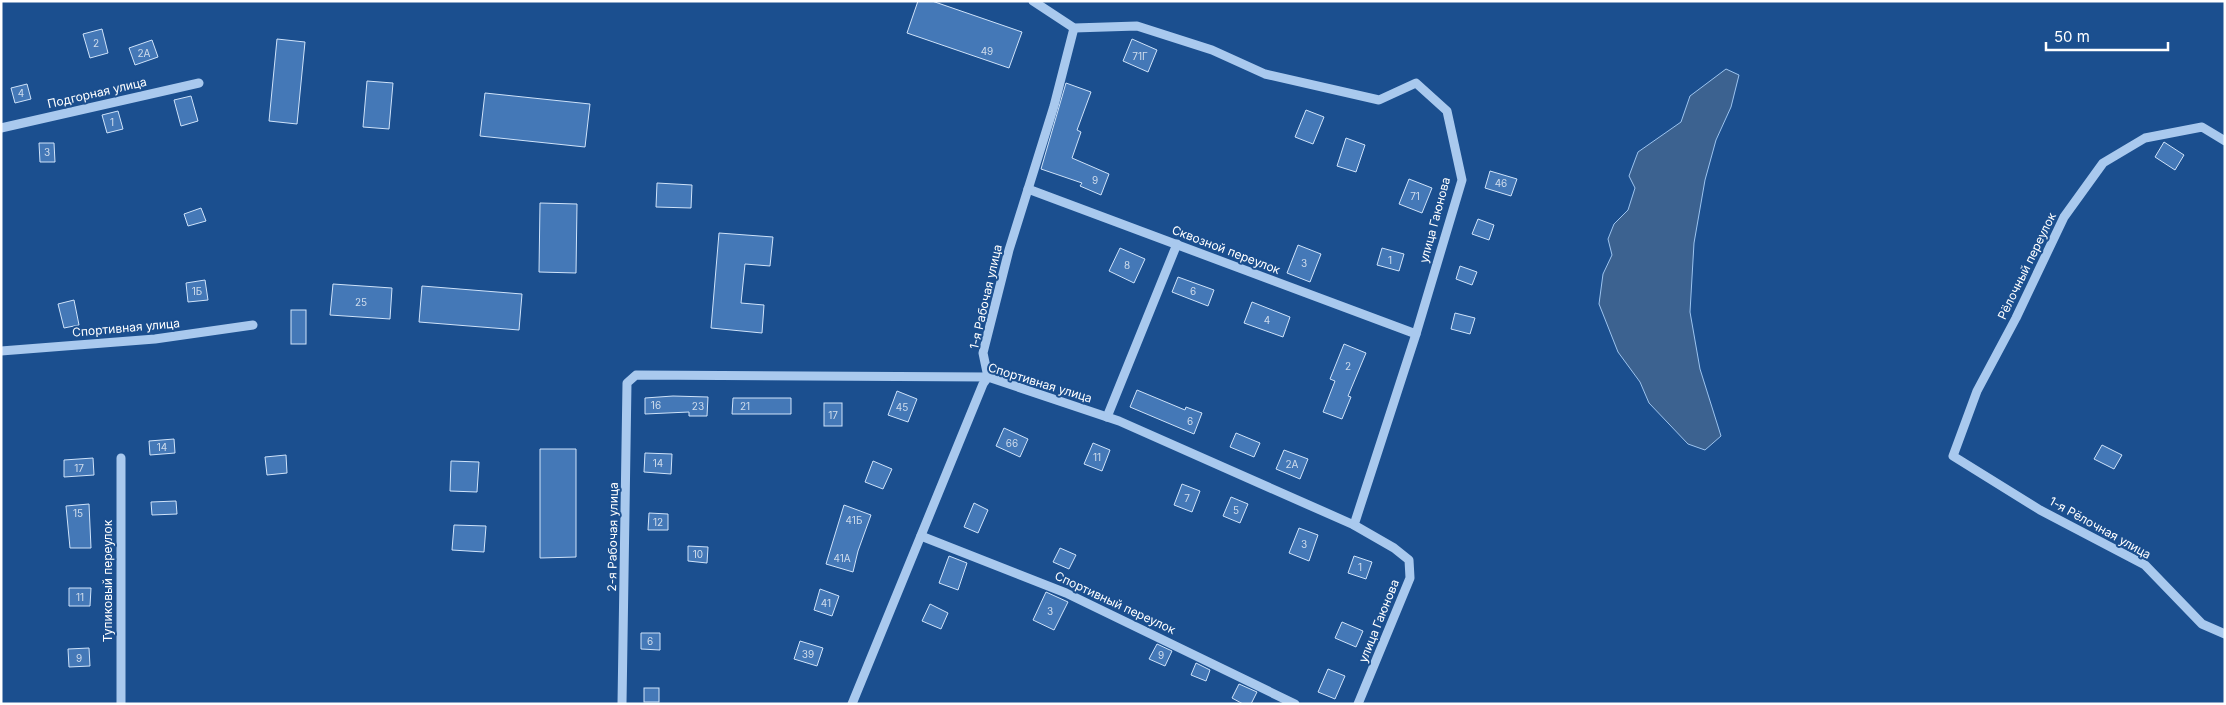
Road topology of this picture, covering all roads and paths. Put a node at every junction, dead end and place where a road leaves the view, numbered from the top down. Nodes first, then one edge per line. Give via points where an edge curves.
1 (1033, 1) edge
2 (1074, 28) junction
3 (199, 83) dead end
4 (1, 128) edge
5 (2225, 142) edge
6 (1028, 189) junction
7 (1177, 244) junction
8 (253, 325) dead end
9 (1416, 334) junction
10 (1, 351) edge
11 (636, 375) joint
12 (988, 377) junction
13 (1106, 417) junction
14 (1954, 456) joint
15 (121, 458) dead end
16 (1354, 525) junction
17 (921, 536) junction
18 (2225, 634) edge
19 (121, 704) edge
20 (622, 704) edge
21 (852, 704) edge
22 (1294, 704) edge
23 (1358, 704) edge

1 - 2 street
2 - 6 street, 1-я Рабочая улица
2 - 9 street, улица Гаюнова via 1137,26 1212,50 1264,74 1378,100 1416,83 1447,111 1462,180
3 - 4 street, Подгорная улица
5 - 14 street, Рёлочный переулок via 2202,127 2145,138 2103,163 2064,216 2016,318 1976,391
6 - 7 street, Сквозной переулок
6 - 12 street, 1-я Рабочая улица via 983,353
7 - 9 street, Сквозной переулок
7 - 13 street
8 - 10 street, Спортивная улица via 154,339
9 - 16 street, улица Гаюнова
11 - 12 street, Спортивная улица
11 - 20 street, 2-я Рабочая улица via 627,383
12 - 13 street, Спортивная улица
12 - 17 street
13 - 16 street, Спортивная улица
14 - 18 street, 1-я Рёлочная улица via 2040,510 2145,565 2202,624
15 - 19 street, Тупиковый переулок
16 - 23 street, улица Гаюнова via 1408,560 1410,578
17 - 21 street
17 - 22 street, Спортивный переулок via 1066,593

